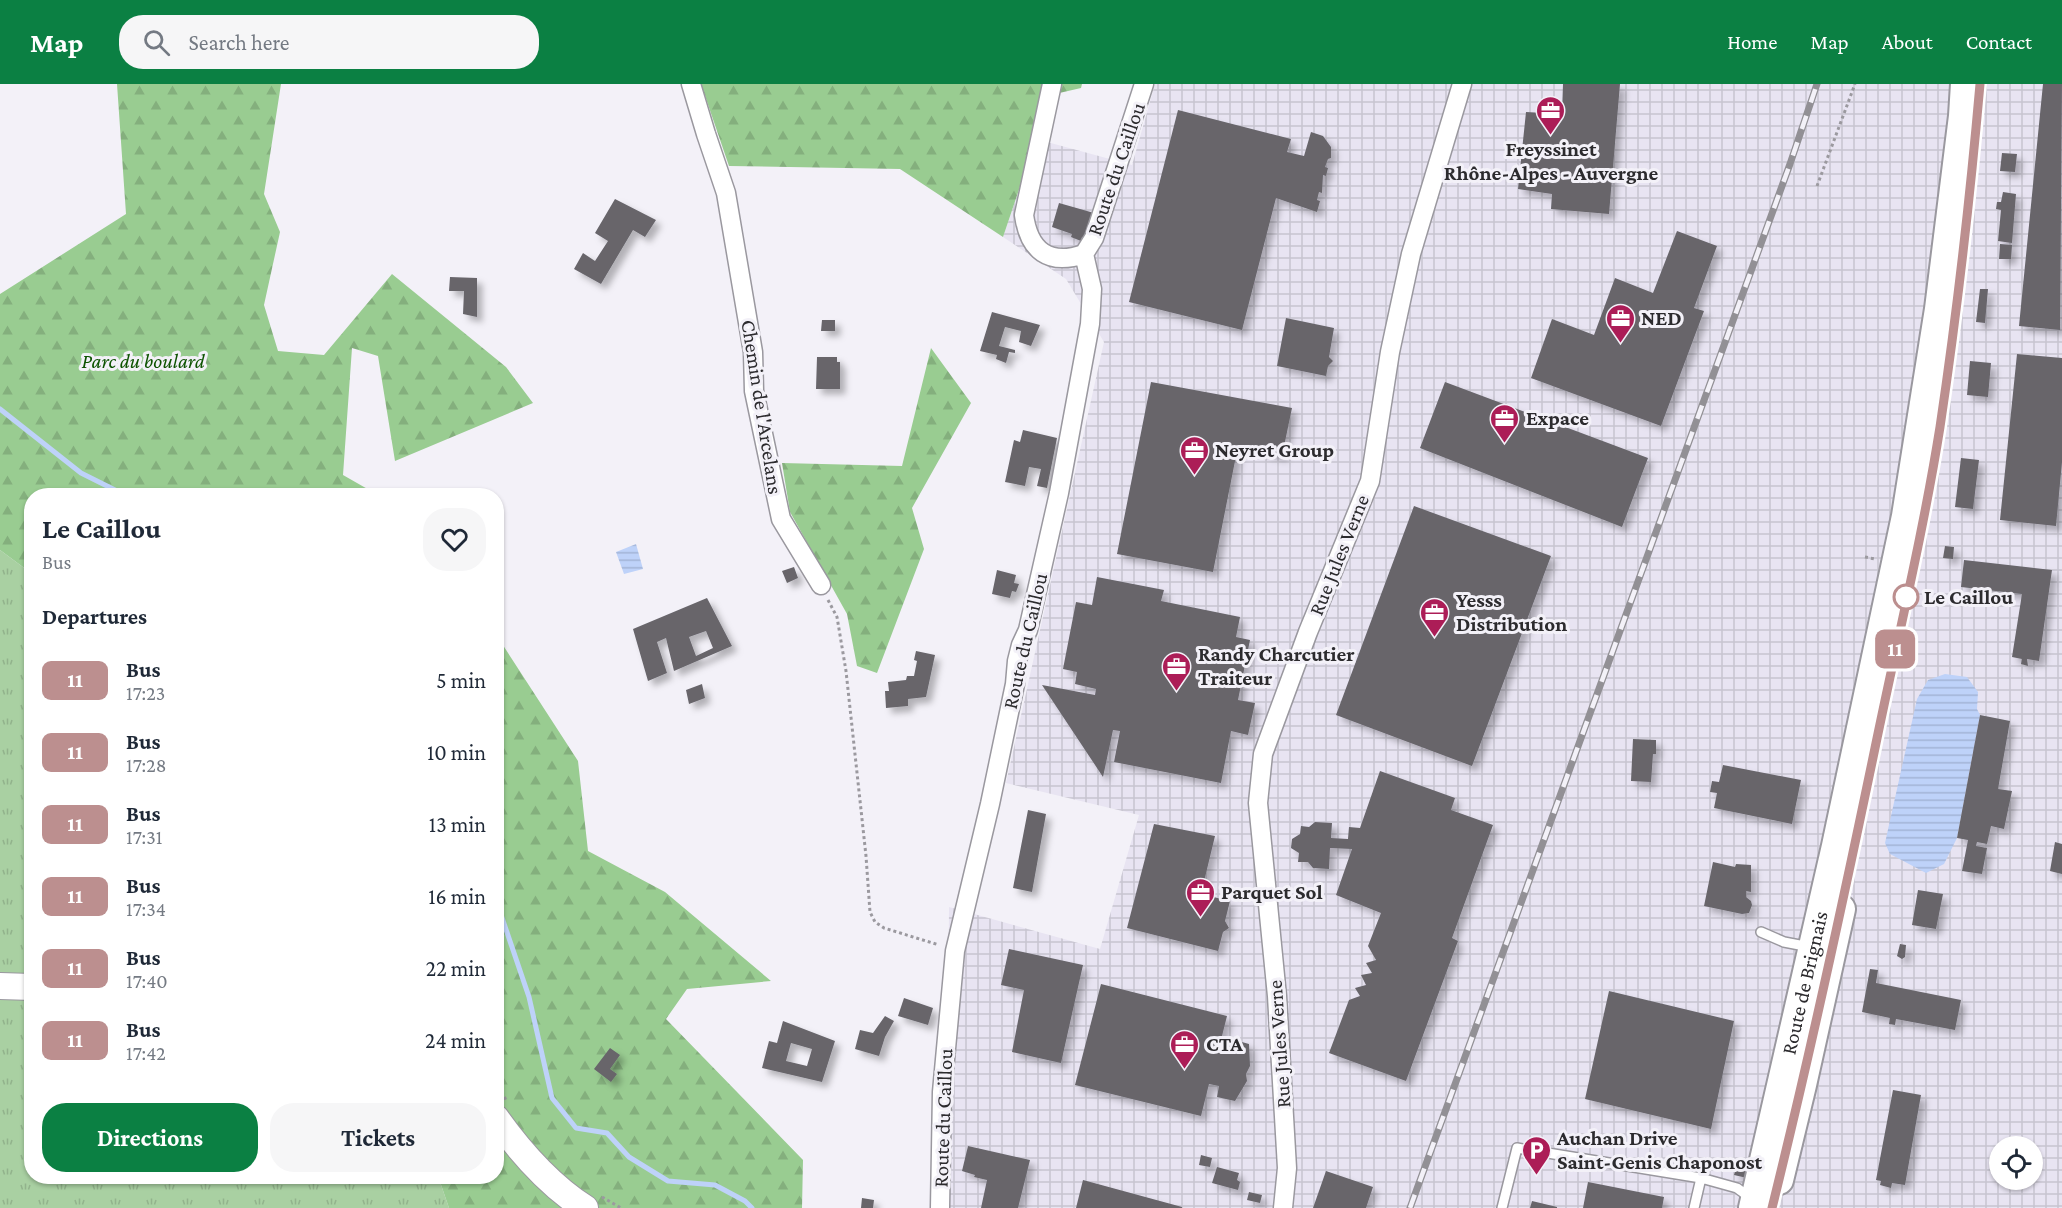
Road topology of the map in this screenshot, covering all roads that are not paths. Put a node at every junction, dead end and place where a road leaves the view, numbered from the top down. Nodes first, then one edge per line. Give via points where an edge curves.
1 (691, 84) edge
2 (1052, 84) edge
3 (1144, 84) edge
4 (1462, 84) edge
5 (1965, 84) edge
6 (1980, 84) edge
7 (1084, 254) junction
8 (820, 585) road end
9 (1761, 932) dead end
10 (1821, 950) junction
11 (0, 986) edge
12 (24, 987) edge
13 (504, 1130) edge
14 (1701, 1178) junction
15 (1760, 1206) edge
16 (585, 1208) edge
17 (940, 1208) edge
18 (1283, 1208) edge
19 (1502, 1208) edge
20 (1694, 1208) edge

1 - 8 street, Chemin de l'Arcelans via 726,193 753,352 754,391 781,519
2 - 7 street via 1024,215 1027,232 1036,248 1049,256 1070,259
3 - 7 street, Route du Caillou via 1094,238
4 - 18 street, Rue Jules Verne via 1411,254 1390,352 1370,481 1263,754 1258,803 1278,996 1287,1168
5 - 10 main road, Route de Brignais via 1939,309 1906,516 1838,835
6 - 10 main road, Route de Brignais via 1940,429 1913,568
7 - 17 street, Route du Caillou via 1092,305 1081,379 1059,493 1028,630 1017,661 990,804 955,951 942,1092
9 - 10 lane
10 - 15 main road, Route de Brignais via 1802,1085
11 - 12 main road
13 - 16 main road via 549,1180
14 - 15 lane via 1737,1188
14 - 19 lane via 1517,1148
14 - 20 lane

